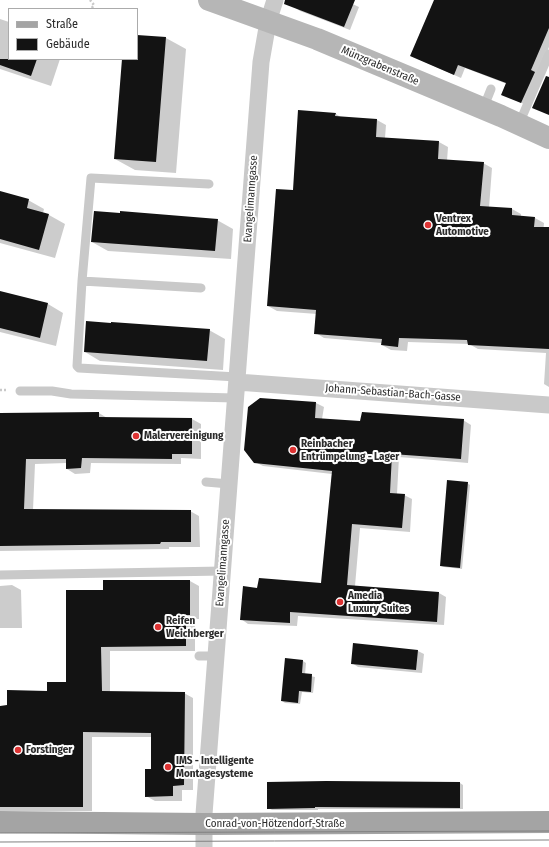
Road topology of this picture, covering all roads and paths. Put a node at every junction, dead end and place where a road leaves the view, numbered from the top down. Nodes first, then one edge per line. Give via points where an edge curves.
1 (90, 0) edge
2 (209, 0) edge
3 (275, 0) edge
4 (92, 8) edge
5 (268, 22) junction
6 (549, 54) edge
7 (519, 124) junction
8 (549, 138) edge
9 (209, 184) dead end
10 (82, 281) junction
11 (201, 288) dead end
12 (236, 386) junction
13 (20, 391) dead end
14 (549, 406) edge
15 (206, 482) dead end
16 (229, 484) junction
17 (222, 571) junction
18 (0, 575) edge
19 (199, 656) dead end
20 (216, 656) junction
21 (0, 822) edge
22 (549, 822) edge
23 (204, 824) junction
24 (204, 847) edge

1 - 4 path via 94,5
2 - 5 main road, Münzgrabenstraße
3 - 5 street, Evangelimanngasse
5 - 7 main road, Münzgrabenstraße via 487,99
5 - 12 street, Evangelimanngasse via 261,62
6 - 7 lane
7 - 8 main road, Münzgrabenstraße
9 - 10 lane via 91,178
10 - 11 lane
10 - 12 lane via 77,364 79,368
12 - 13 lane via 71,394
12 - 14 street, Johann-Sebastian-Bach-Gasse
12 - 16 street, Evangelimanngasse
15 - 16 lane
16 - 17 street, Evangelimanngasse
17 - 18 lane
17 - 20 street, Evangelimanngasse
19 - 20 lane
20 - 23 street, Evangelimanngasse
21 - 23 main road, Conrad-von-Hötzendorf-Straße
22 - 23 main road, Conrad-von-Hötzendorf-Straße
23 - 24 street, Evangelimanngasse

